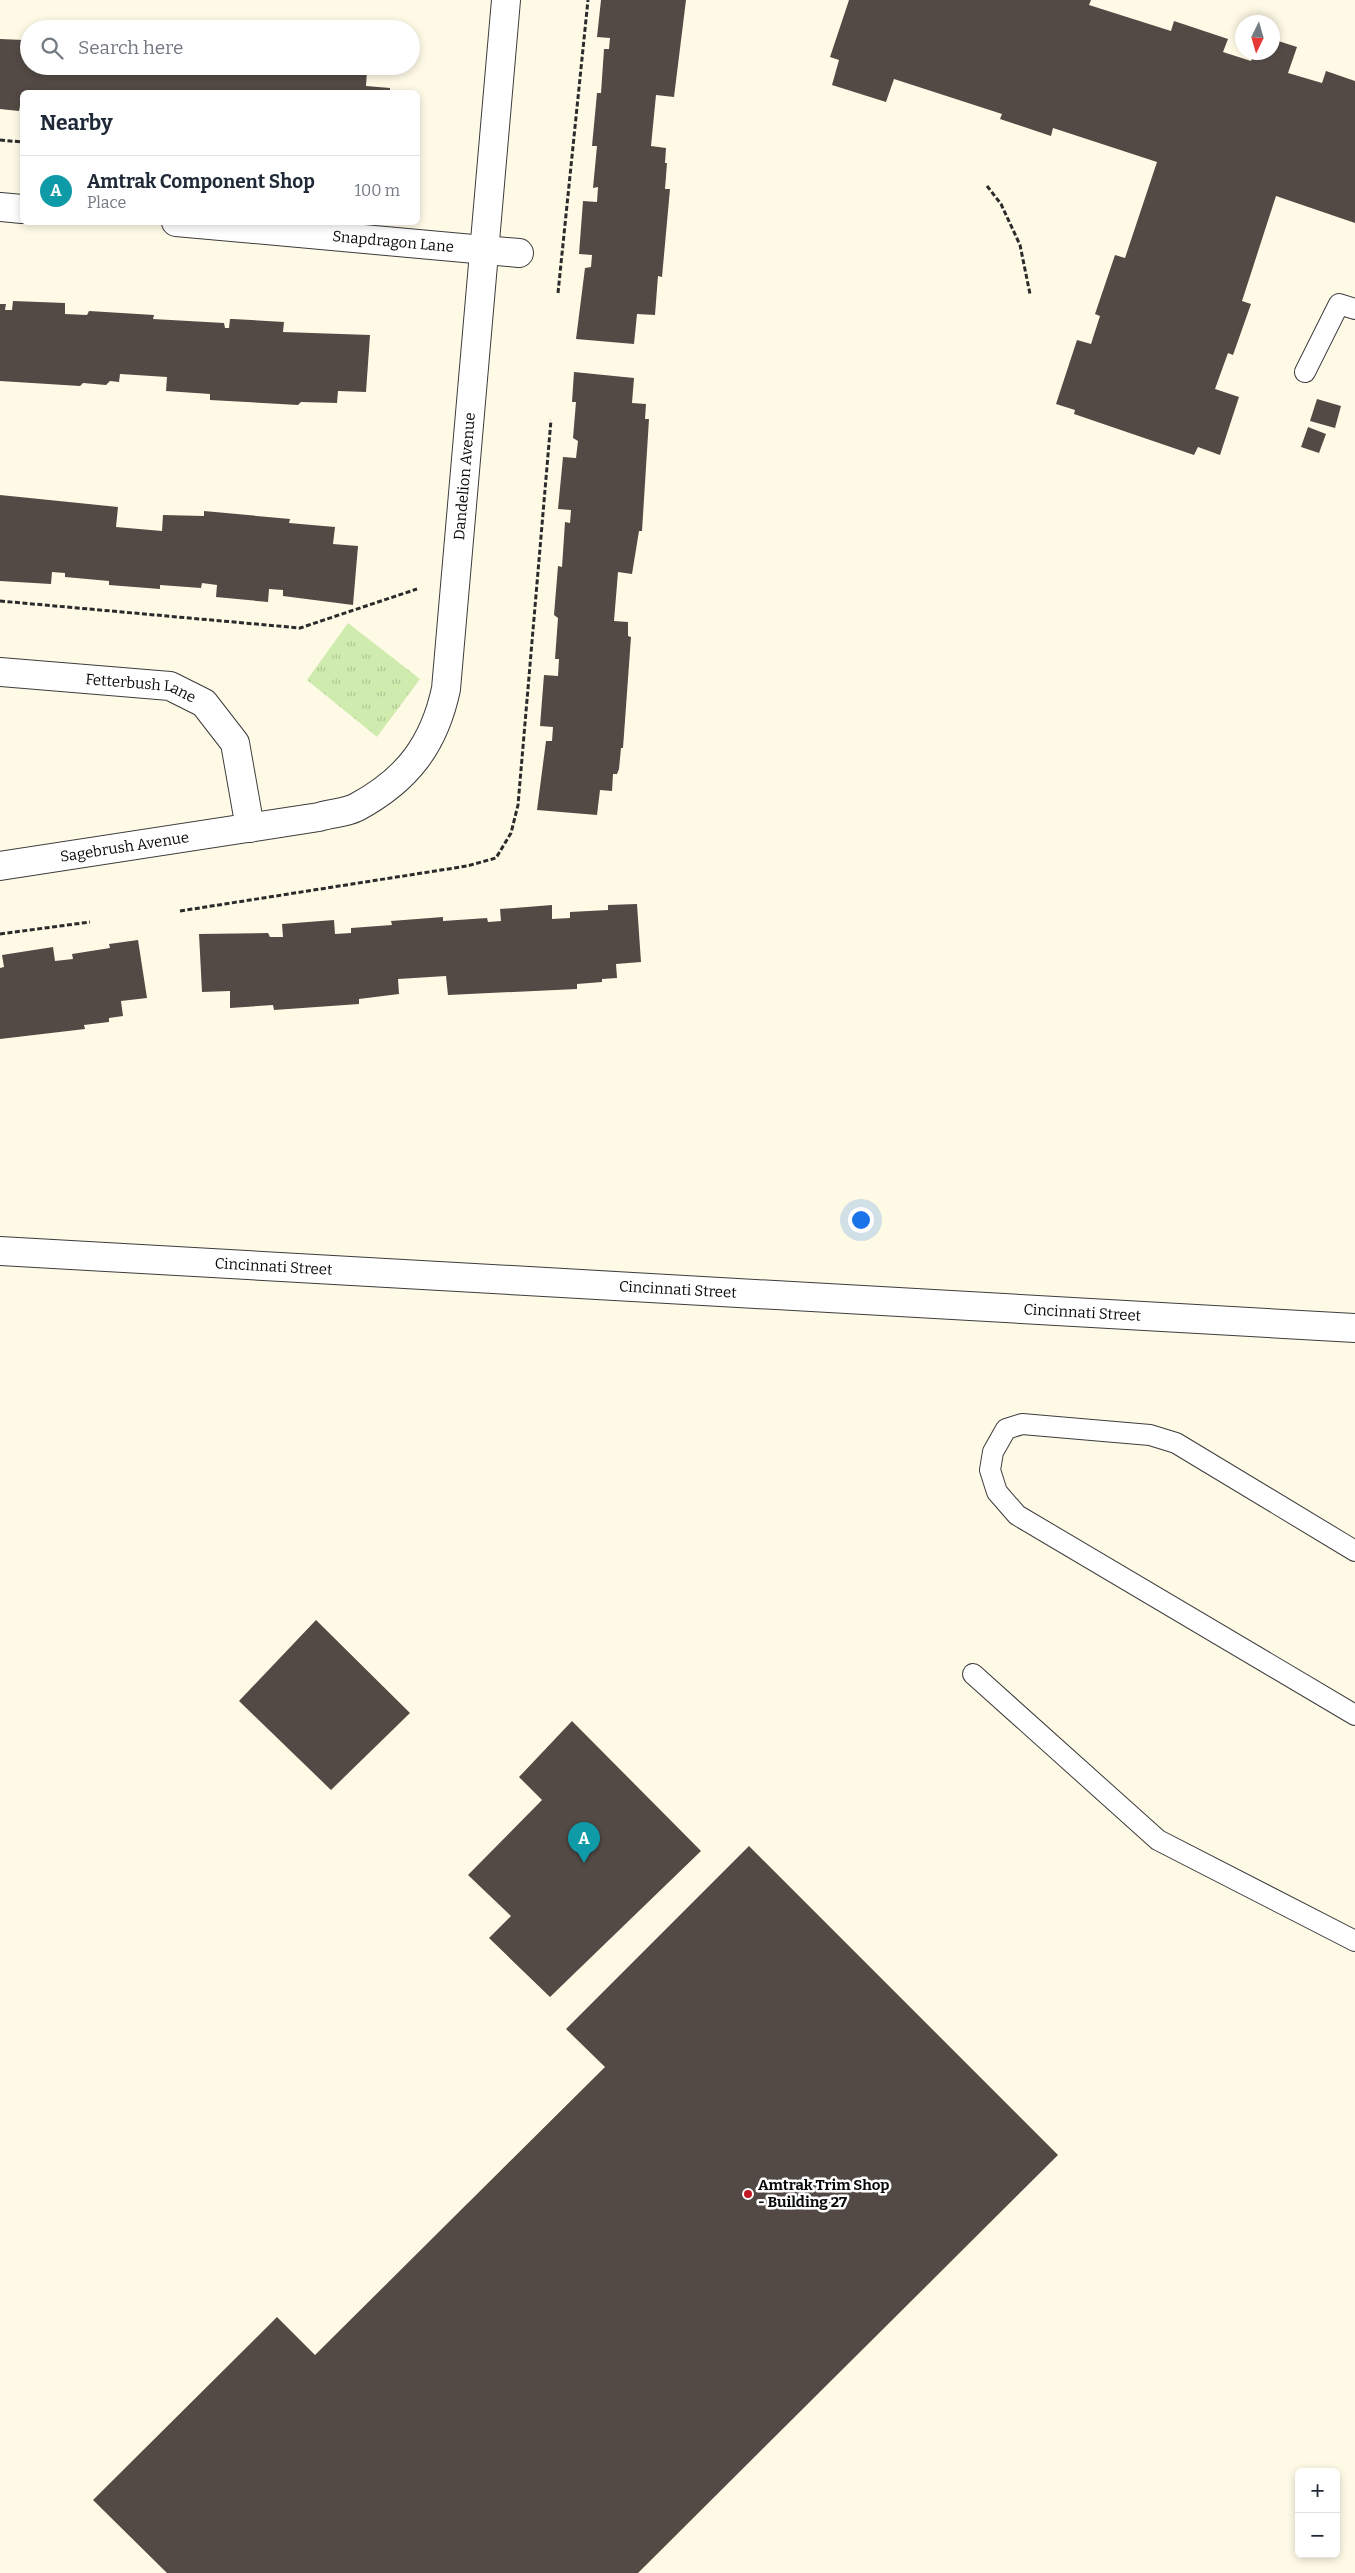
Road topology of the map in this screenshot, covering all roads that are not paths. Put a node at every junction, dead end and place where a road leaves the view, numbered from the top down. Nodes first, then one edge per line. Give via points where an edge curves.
1 (506, 0) edge
2 (0, 207) edge
3 (20, 209) edge
4 (209, 225) edge
5 (484, 250) junction
6 (519, 253) dead end
7 (1355, 309) edge
8 (1305, 372) dead end
9 (0, 672) edge
10 (250, 828) junction
11 (0, 866) edge
12 (0, 1251) edge
13 (1355, 1328) edge
14 (1355, 1551) edge
15 (973, 1674) dead end
16 (1355, 1715) edge
17 (1355, 1941) edge

1 - 5 street, Dandelion Avenue
2 - 3 street
4 - 5 street, Snapdragon Lane
5 - 6 street, Snapdragon Lane
5 - 10 street, Dandelion Avenue via 443,702 434,729 415,762 401,777 357,807
7 - 8 lane via 1339,304
9 - 10 street, Fetterbush Lane via 170,686 204,703 235,744
10 - 11 street, Sagebrush Avenue
12 - 13 street, Cincinnati Street
14 - 16 lane via 1176,1444 1150,1435 1022,1424 1006,1429 993,1452 990,1470 997,1492 1017,1515
15 - 17 lane via 1158,1840

